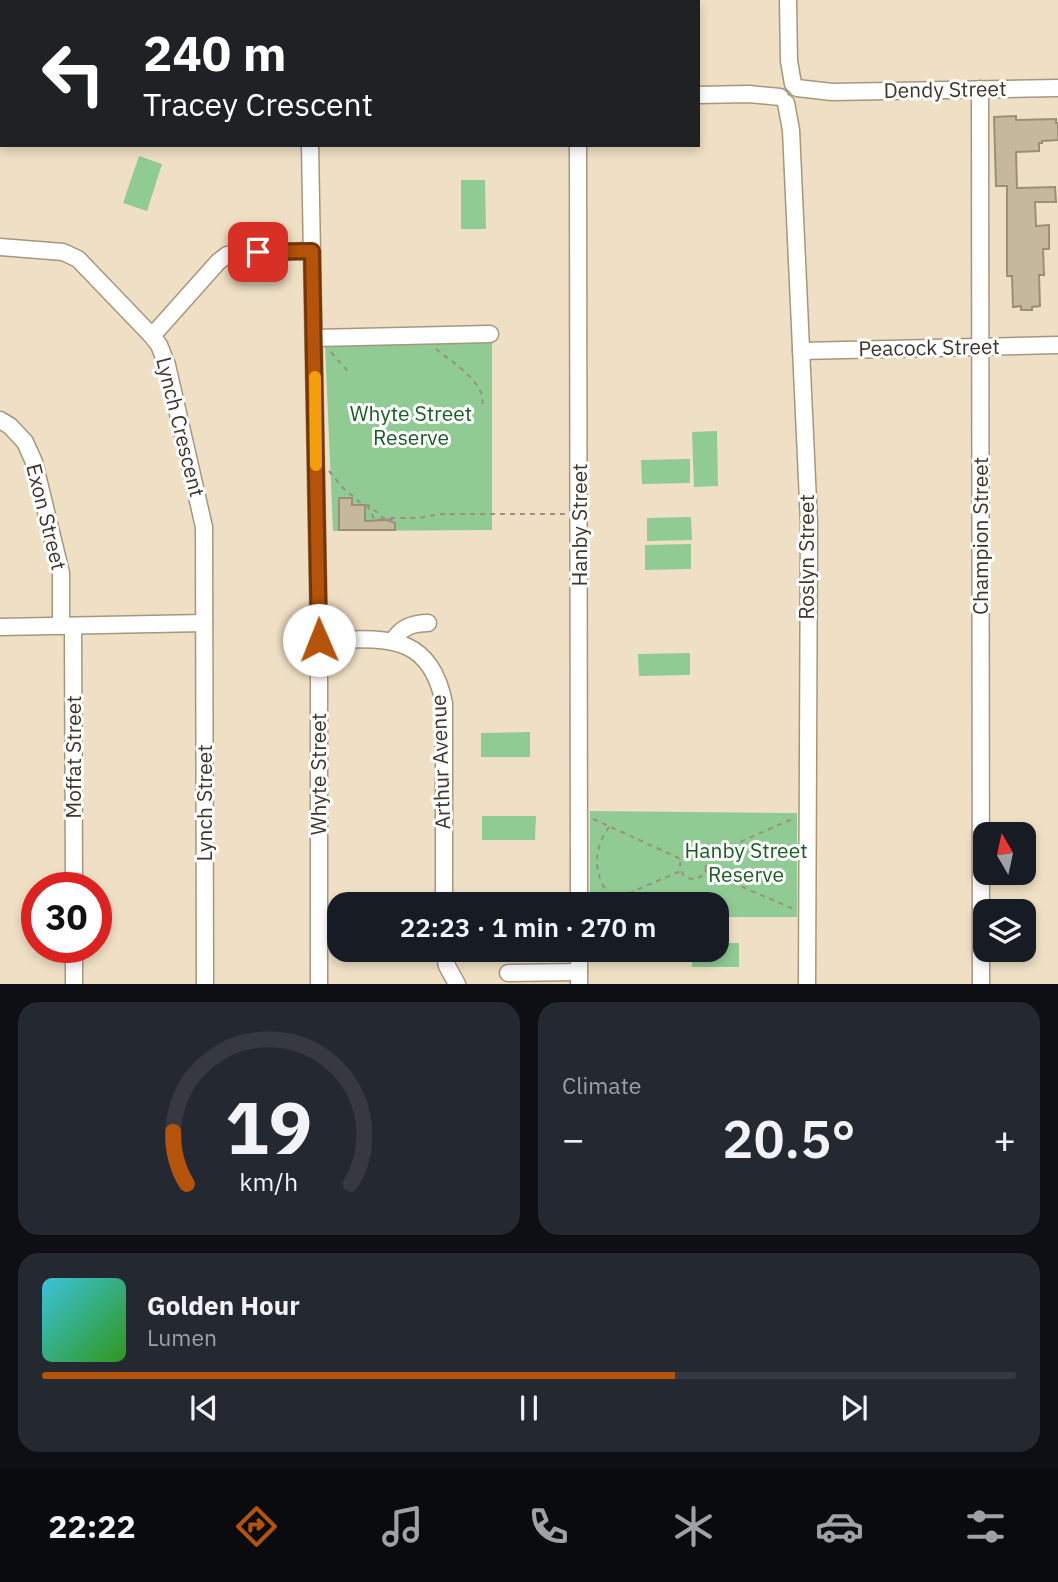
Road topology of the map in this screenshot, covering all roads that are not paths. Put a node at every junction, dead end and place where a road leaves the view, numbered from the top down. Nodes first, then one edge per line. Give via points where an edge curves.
1 (788, 0) edge
2 (1058, 88) edge
3 (980, 89) junction
4 (789, 93) junction
5 (700, 95) edge
6 (310, 147) edge
7 (578, 147) edge
8 (0, 247) edge
9 (312, 251) junction
10 (490, 334) dead end
11 (152, 336) junction
12 (320, 342) junction
13 (1058, 345) edge
14 (981, 347) junction
15 (801, 351) junction
16 (0, 420) edge
17 (204, 623) junction
18 (428, 623) dead end
19 (67, 626) junction
20 (0, 627) edge
21 (319, 640) junction
22 (393, 642) junction
23 (74, 872) edge
24 (443, 892) edge
25 (579, 892) edge
26 (446, 962) edge
27 (74, 963) edge
28 (508, 973) dead end
29 (579, 978) edge
30 (74, 984) edge
31 (205, 984) edge
32 (319, 984) edge
33 (457, 984) edge
34 (807, 984) edge
35 (981, 984) edge

1 - 4 street, Roslyn Street
2 - 3 street, Dendy Street
3 - 4 street, Dendy Street
3 - 14 street, Champion Street
4 - 5 street, Dendy Street
4 - 15 street, Roslyn Street
6 - 9 street, Whyte Street
7 - 25 street, Hanby Street
8 - 11 street, Lynch Crescent via 70,254
9 - 11 street via 227,255
9 - 12 street, Whyte Street
10 - 12 street
11 - 17 street, Lynch Crescent via 167,365 204,527
12 - 21 street, Whyte Street
13 - 14 street, Peacock Street
14 - 15 street, Peacock Street
14 - 35 street, Champion Street
15 - 34 street, Roslyn Street via 809,523
16 - 19 street, Exon Street via 25,442 34,462 60,566
17 - 19 street
17 - 31 street, Lynch Street
18 - 22 street via 409,625
19 - 20 street
19 - 23 street, Moffat Street
21 - 22 street, Arthur Avenue
21 - 32 street, Whyte Street
22 - 24 street, Arthur Avenue via 428,662 444,703
26 - 33 street
27 - 30 street
28 - 29 street

